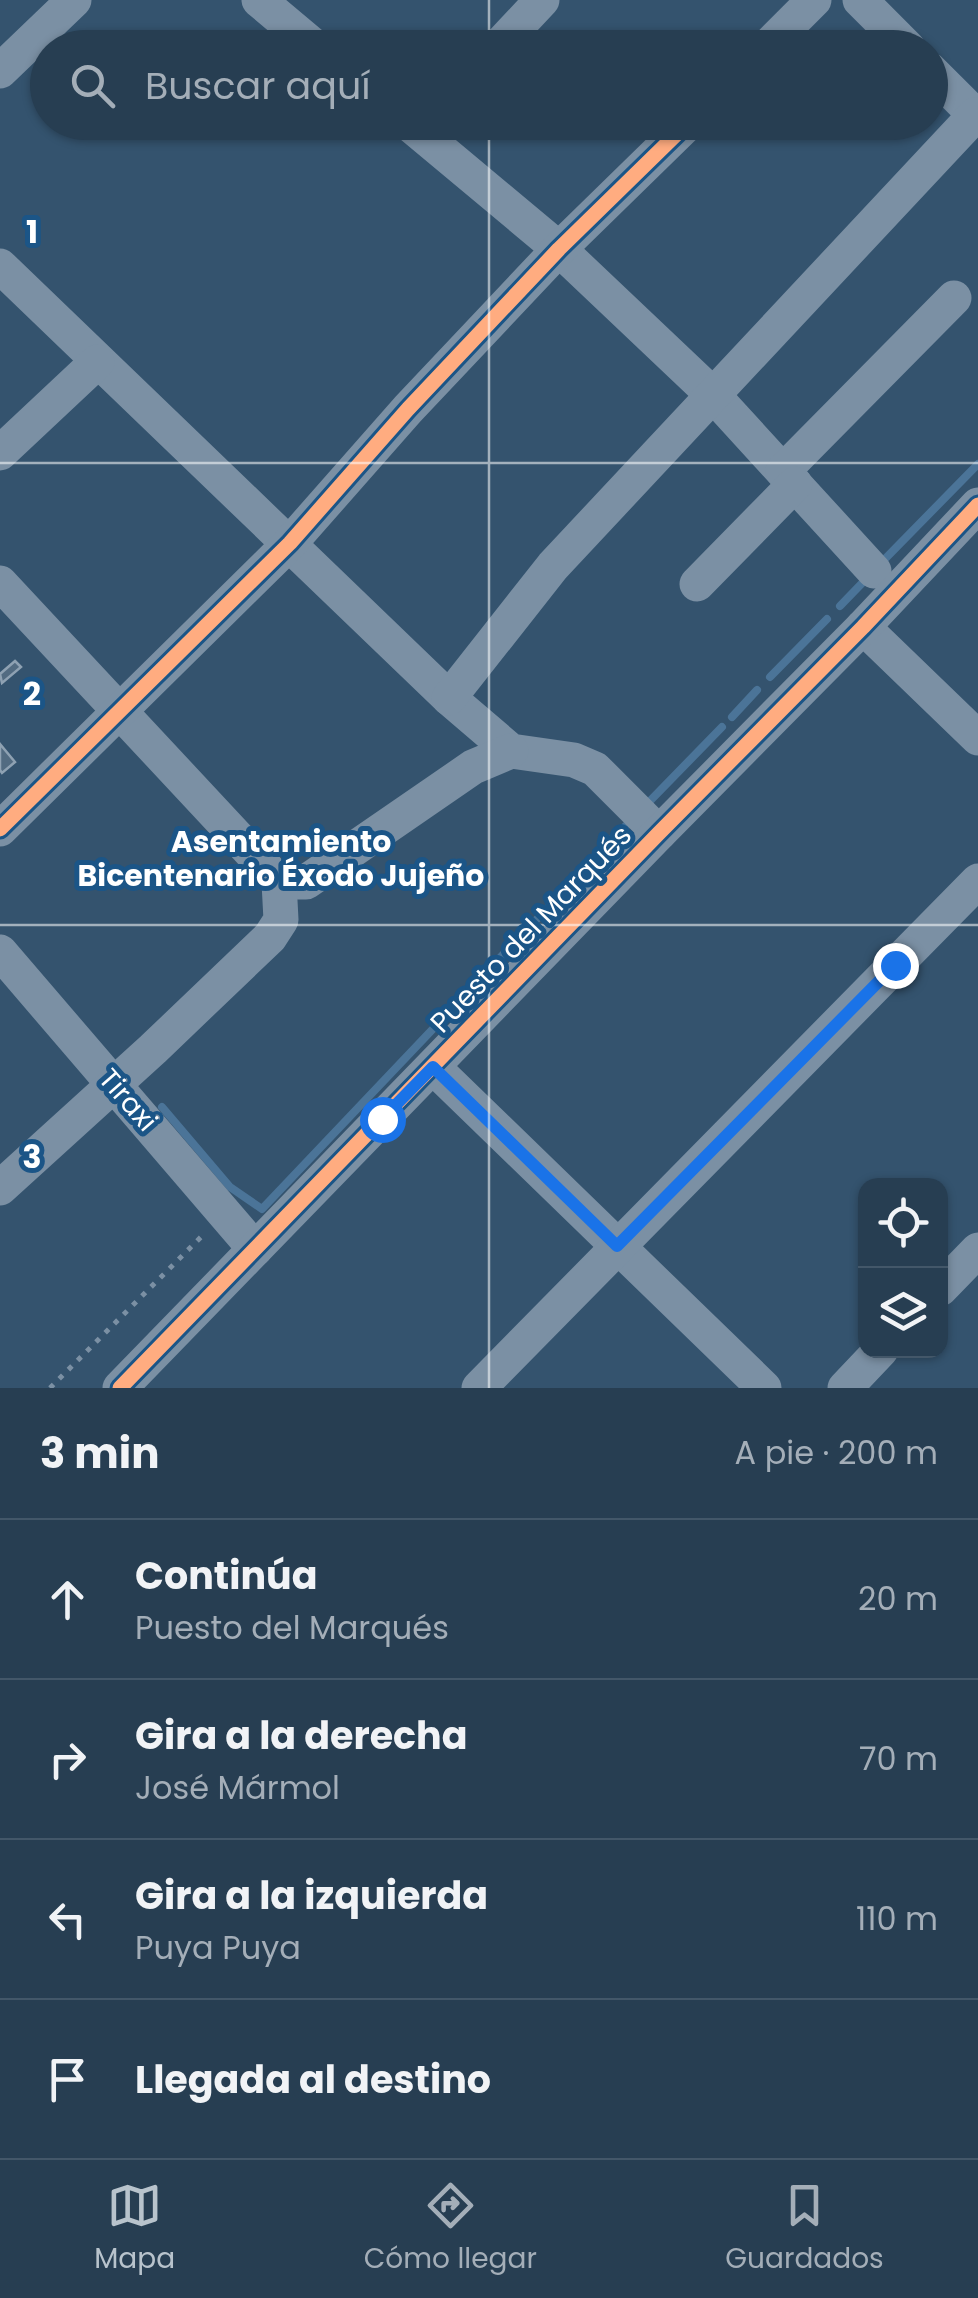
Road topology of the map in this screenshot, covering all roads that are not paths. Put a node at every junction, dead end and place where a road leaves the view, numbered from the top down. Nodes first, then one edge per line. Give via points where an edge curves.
1 (74, 0) edge
2 (542, 0) edge
3 (814, 0) edge
4 (860, 0) edge
5 (269, 3) edge
6 (43, 30) edge
7 (297, 30) edge
8 (514, 30) edge
9 (784, 30) edge
10 (890, 30) edge
11 (30, 42) edge
12 (0, 71) edge
13 (948, 88) edge
14 (977, 116) edge
15 (434, 140) edge
16 (671, 140) edge
17 (559, 249) junction
18 (0, 266) edge
19 (954, 298) dead end
20 (97, 362) junction
21 (714, 395) junction
22 (0, 453) edge
23 (789, 478) junction
24 (978, 505) edge
25 (290, 544) junction
26 (874, 571) dead end
27 (0, 583) edge
28 (697, 584) dead end
29 (863, 627) junction
30 (449, 698) junction
31 (121, 711) junction
32 (978, 738) edge
33 (510, 750) junction
34 (0, 829) edge
35 (658, 833) junction
36 (978, 881) edge
37 (279, 882) junction
38 (0, 952) edge
39 (433, 1067) junction
40 (114, 1084) junction
41 (0, 1188) edge
42 (617, 1246) junction
43 (256, 1249) junction
44 (978, 1250) edge
45 (948, 1281) edge
46 (873, 1358) edge
47 (120, 1388) edge
48 (479, 1388) edge
49 (764, 1388) edge
50 (844, 1388) edge

1 - 6 street
2 - 8 street
3 - 9 street
4 - 10 street
5 - 7 street
11 - 12 street
13 - 14 street
14 - 21 street
15 - 17 street
16 - 17 street
17 - 21 street
17 - 25 street
18 - 20 street
19 - 23 street
20 - 22 street
20 - 25 street
21 - 23 street
21 - 30 street via 553,566
23 - 26 street
23 - 28 street
24 - 29 street, Puesto del Marqués
25 - 30 street
25 - 31 street
27 - 31 street
29 - 32 street
29 - 35 street, Puesto del Marqués
30 - 33 street
31 - 34 street
31 - 37 street
33 - 35 street via 595,769
33 - 37 street via 473,767 306,882
35 - 39 street, Puesto del Marqués
36 - 42 street
37 - 40 street via 281,920 270,936
38 - 40 street, Tiraxi
39 - 42 street
39 - 43 street, Puesto del Marqués
40 - 41 street
40 - 43 street, Tiraxi
42 - 48 street
42 - 49 street
43 - 47 street, Puesto del Marqués
44 - 45 street
46 - 50 street

